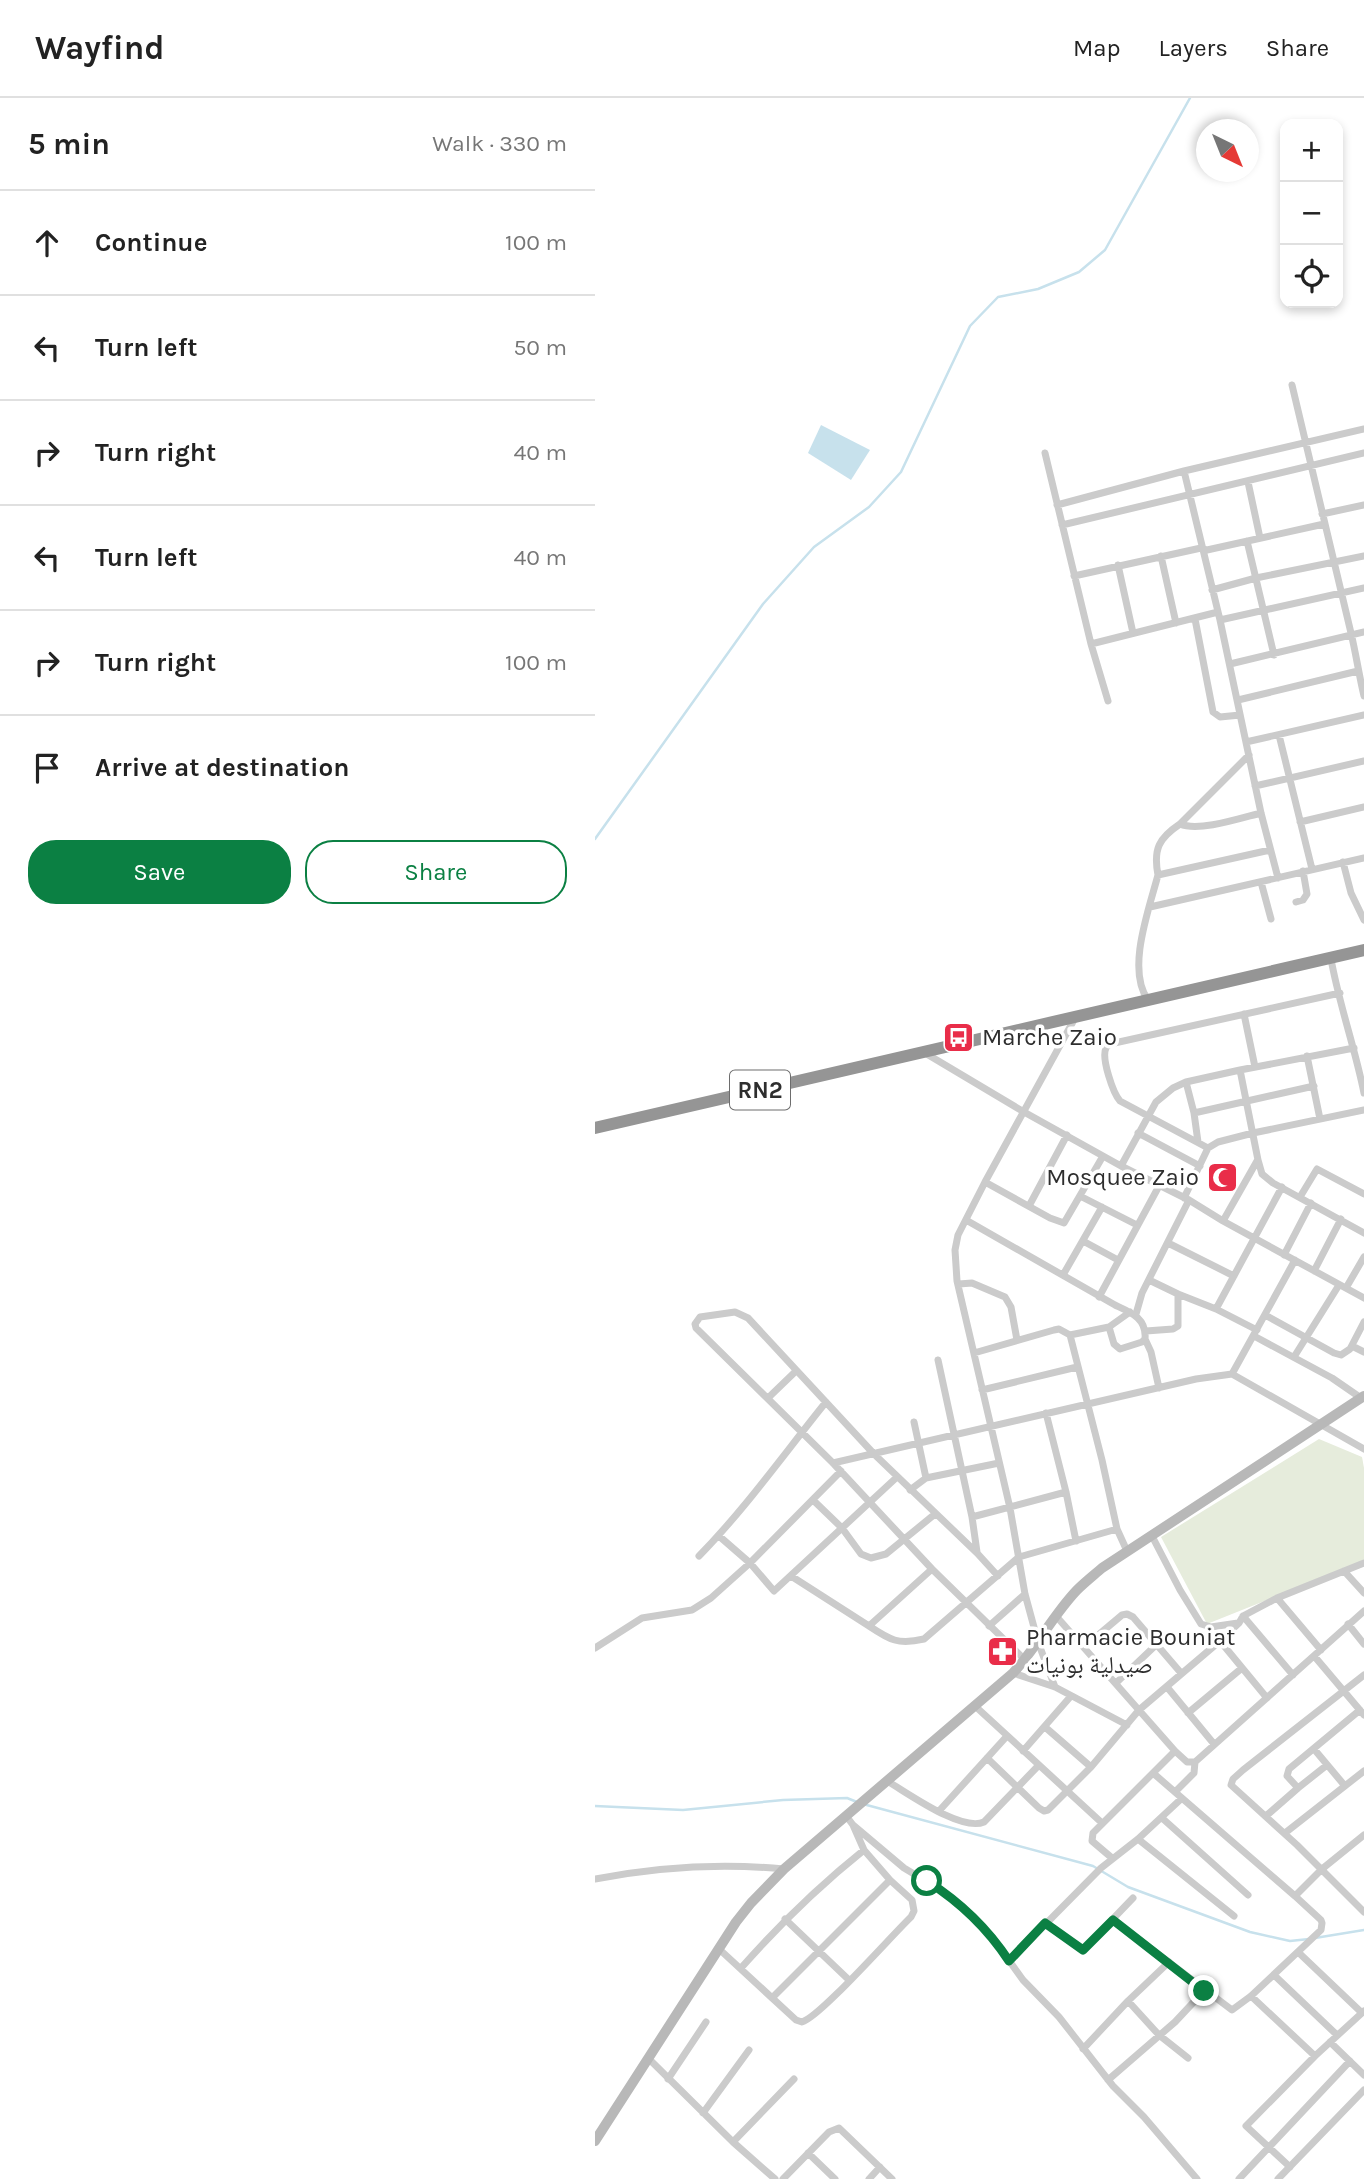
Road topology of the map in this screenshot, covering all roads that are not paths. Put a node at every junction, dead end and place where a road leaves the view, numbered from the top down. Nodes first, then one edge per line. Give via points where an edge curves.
1 (1293, 386) dead end
2 (1364, 429) edge
3 (1307, 442) junction
4 (1045, 453) dead end
5 (1364, 453) edge
6 (1312, 465) junction
7 (1184, 471) junction
8 (1248, 482) junction
9 (1190, 495) junction
10 (1057, 505) junction
11 (1364, 505) edge
12 (1322, 514) junction
13 (1324, 524) junction
14 (1062, 525) junction
15 (1260, 538) junction
16 (1247, 541) junction
17 (1201, 548) junction
18 (1161, 556) junction
19 (1364, 556) edge
20 (1333, 561) junction
21 (1118, 565) junction
22 (1075, 576) junction
23 (1256, 578) junction
24 (1364, 588) edge
25 (1212, 590) junction
26 (1341, 593) junction
27 (1264, 610) junction
28 (1219, 616) junction
29 (1195, 619) junction
30 (1176, 623) junction
31 (1364, 632) edge
32 (1133, 634) junction
33 (1352, 635) junction
34 (1091, 644) junction
35 (1274, 654) junction
36 (1230, 664) junction
37 (1361, 676) edge
38 (1364, 696) edge
39 (1238, 700) junction
40 (1108, 701) dead end
41 (1240, 715) junction
42 (1364, 715) edge
43 (1279, 735) junction
44 (1247, 742) junction
45 (1249, 755) junction
46 (1364, 761) edge
47 (1289, 779) junction
48 (1255, 786) junction
49 (1364, 807) edge
50 (1261, 813) junction
51 (1300, 822) junction
52 (1180, 824) junction
53 (1270, 850) junction
54 (1364, 858) edge
55 (1343, 862) junction
56 (1307, 870) junction
57 (1158, 875) junction
58 (1278, 878) junction
59 (1261, 882) junction
60 (1296, 902) dead end
61 (1150, 907) junction
62 (1271, 919) dead end
63 (1364, 920) edge
64 (1364, 950) edge
65 (1331, 959) junction
66 (1340, 993) junction
67 (1148, 1000) junction
68 (1244, 1014) junction
69 (1075, 1018) junction
70 (1354, 1048) junction
71 (925, 1053) junction
72 (1307, 1056) junction
73 (1255, 1067) junction
74 (1240, 1070) junction
75 (1186, 1083) junction
76 (1314, 1086) junction
77 (1364, 1093) edge
78 (1247, 1102) junction
79 (1364, 1110) edge
80 (1024, 1112) junction
81 (1194, 1113) junction
82 (1148, 1117) junction
83 (1320, 1119) junction
84 (595, 1128) edge
85 (1138, 1133) junction
86 (1253, 1133) junction
87 (1067, 1135) junction
88 (1198, 1142) junction
89 (1208, 1148) junction
90 (1104, 1156) junction
91 (1258, 1160) junction
92 (1121, 1166) junction
93 (1200, 1166) junction
94 (985, 1182) junction
95 (1159, 1186) junction
96 (1282, 1187) junction
97 (1364, 1194) edge
98 (1080, 1196) junction
99 (1300, 1197) junction
100 (1187, 1199) junction
101 (1311, 1203) junction
102 (1030, 1206) junction
103 (1103, 1207) junction
104 (1341, 1219) junction
105 (966, 1220) junction
106 (1223, 1221) junction
107 (1137, 1225) junction
108 (1364, 1233) edge
109 (1255, 1238) junction
110 (1083, 1241) junction
111 (1168, 1243) junction
112 (1284, 1255) junction
113 (1364, 1257) edge
114 (1118, 1260) junction
115 (1295, 1260) junction
116 (1314, 1271) junction
117 (1063, 1275) junction
118 (1234, 1276) junction
119 (1149, 1280) junction
120 (959, 1284) junction
121 (1342, 1287) junction
122 (1178, 1294) junction
123 (1099, 1297) junction
124 (1364, 1298) edge
125 (1216, 1309) junction
126 (1133, 1313) junction
127 (1265, 1315) junction
128 (1364, 1322) edge
129 (1109, 1327) junction
130 (1255, 1333) junction
131 (1070, 1335) junction
132 (1146, 1335) junction
133 (1306, 1339) junction
134 (1017, 1340) junction
135 (1352, 1346) junction
136 (1364, 1352) edge
137 (974, 1353) junction
138 (1294, 1357) junction
139 (938, 1360) dead end
140 (1077, 1367) junction
141 (796, 1371) junction
142 (1232, 1374) junction
143 (1159, 1388) junction
144 (982, 1390) junction
145 (1363, 1397) edge
146 (768, 1398) junction
147 (826, 1402) junction
148 (1087, 1405) junction
149 (1046, 1413) junction
150 (914, 1422) dead end
151 (1319, 1425) junction
152 (990, 1427) junction
153 (802, 1432) junction
154 (954, 1434) junction
155 (919, 1444) junction
156 (1364, 1449) edge
157 (874, 1454) junction
158 (833, 1463) junction
159 (999, 1463) junction
160 (841, 1471) junction
161 (961, 1471) junction
162 (897, 1477) junction
163 (926, 1478) junction
164 (910, 1490) junction
165 (1066, 1492) junction
166 (813, 1500) junction
167 (871, 1501) junction
168 (1010, 1508) junction
169 (935, 1514) junction
170 (972, 1517) junction
171 (842, 1528) junction
172 (1117, 1529) junction
173 (719, 1536) junction
174 (1152, 1536) junction
175 (904, 1539) junction
176 (1076, 1541) junction
177 (1127, 1551) junction
178 (977, 1553) junction
179 (699, 1556) dead end
180 (1019, 1557) junction
181 (750, 1563) junction
182 (1364, 1563) edge
183 (932, 1569) junction
184 (1344, 1571) junction
185 (791, 1576) junction
186 (997, 1576) junction
187 (1364, 1593) edge
188 (1025, 1594) junction
189 (1277, 1598) junction
190 (966, 1603) junction
191 (1364, 1611) edge
192 (1056, 1616) junction
193 (1241, 1620) junction
194 (1348, 1624) junction
195 (869, 1626) junction
196 (989, 1626) junction
197 (1038, 1642) junction
198 (1220, 1642) junction
199 (1157, 1644) junction
200 (1364, 1644) edge
201 (1084, 1647) junction
202 (595, 1648) edge
203 (1321, 1650) junction
204 (1315, 1657) junction
205 (1024, 1660) junction
206 (1242, 1668) junction
207 (1013, 1673) junction
208 (1181, 1674) junction
209 (1293, 1675) junction
210 (1364, 1675) edge
211 (1116, 1683) junction
212 (1055, 1687) junction
213 (1167, 1687) junction
214 (1345, 1691) junction
215 (1071, 1696) junction
216 (1267, 1698) junction
217 (975, 1706) junction
218 (1139, 1710) junction
219 (1188, 1713) junction
220 (1362, 1713) edge
221 (1127, 1724) junction
222 (1045, 1727) junction
223 (1007, 1736) junction
224 (1215, 1744) junction
225 (1314, 1749) junction
226 (1023, 1751) junction
227 (1175, 1751) junction
228 (987, 1758) junction
229 (1195, 1762) junction
230 (1039, 1765) junction
231 (1327, 1765) junction
232 (1091, 1767) junction
233 (1364, 1771) edge
234 (1153, 1773) junction
235 (887, 1780) junction
236 (1345, 1786) junction
237 (1298, 1788) junction
238 (1018, 1789) junction
239 (1068, 1791) junction
240 (1175, 1792) junction
241 (1181, 1799) junction
242 (939, 1811) junction
243 (1266, 1816) junction
244 (1162, 1818) junction
245 (850, 1821) junction
246 (1102, 1824) junction
247 (1285, 1833) junction
248 (1364, 1835) edge
249 (1138, 1839) junction
250 (864, 1850) junction
251 (1112, 1858) junction
252 (1322, 1869) junction
253 (784, 1870) junction
254 (595, 1879) edge
255 (890, 1880) junction
256 (1248, 1895) dead end
257 (1295, 1895) junction
258 (1133, 1898) dead end
259 (1364, 1912) edge
260 (1234, 1916) dead end
261 (785, 1919) junction
262 (1113, 1920) junction
263 (1045, 1923) junction
264 (718, 1948) junction
265 (817, 1951) junction
266 (1299, 1952) junction
267 (1009, 1961) junction
268 (1169, 1962) junction
269 (741, 1968) junction
270 (1274, 1975) junction
271 (849, 1980) junction
272 (1204, 1991) junction
273 (1251, 1996) junction
274 (772, 1998) junction
275 (1128, 2001) junction
276 (1363, 2012) edge
277 (706, 2022) dead end
278 (1159, 2035) junction
279 (1337, 2035) junction
280 (1329, 2042) junction
281 (1083, 2049) junction
282 (749, 2050) dead end
283 (1315, 2056) junction
284 (649, 2058) junction
285 (1188, 2058) dead end
286 (1350, 2061) junction
287 (1364, 2075) edge
288 (668, 2078) junction
289 (794, 2079) dead end
290 (1108, 2080) junction
291 (1364, 2090) edge
292 (703, 2113) junction
293 (595, 2141) edge
294 (733, 2142) junction
295 (1269, 2146) junction
296 (808, 2153) junction
297 (880, 2167) junction
298 (1290, 2167) junction
299 (775, 2179) edge
300 (783, 2179) edge
301 (835, 2179) edge
302 (869, 2179) edge
303 (893, 2179) edge
304 (1198, 2179) edge
305 (1239, 2179) edge
306 (1278, 2179) edge

1 - 3 street
2 - 3 street
3 - 6 street
3 - 7 street
4 - 10 street
5 - 6 street
6 - 8 street
6 - 12 street
7 - 9 street
7 - 10 street
8 - 9 street
8 - 15 street
9 - 14 street
9 - 17 street
10 - 14 street
11 - 12 street
12 - 13 street
13 - 15 street
13 - 20 street
14 - 22 street
15 - 16 street
16 - 17 street
16 - 23 street
17 - 18 street
17 - 25 street
18 - 21 street
18 - 30 street
19 - 20 street
20 - 23 street
20 - 26 street
21 - 22 street
21 - 32 street
22 - 34 street
23 - 25 street
23 - 27 street
24 - 26 street
25 - 28 street
26 - 27 street
26 - 33 street
27 - 28 street
27 - 35 street
28 - 29 street
28 - 36 street
29 - 30 street
29 - 41 street via 1213,712 1220,717
30 - 32 street
31 - 33 street
32 - 34 street
33 - 35 street
33 - 37 street
34 - 40 street
35 - 36 street
36 - 39 street
37 - 38 street
37 - 39 street
39 - 41 street
41 - 44 street
42 - 43 street
43 - 44 street
43 - 47 street
44 - 45 street
45 - 48 street
45 - 52 street
46 - 47 street
47 - 48 street
47 - 51 street
48 - 50 street
49 - 51 street
50 - 52 street via 1190,827
50 - 53 street
51 - 56 street
52 - 57 street via 1161,839 1155,861
53 - 57 street
53 - 58 street
54 - 55 street
55 - 56 street
55 - 63 street
56 - 58 street
56 - 60 street via 1307,894
57 - 61 street
58 - 59 street
59 - 61 street
59 - 62 street
61 - 67 street via 1138,961
64 - 65 highway, RN2
65 - 66 street
65 - 67 highway, RN2
66 - 68 street
66 - 70 street
67 - 69 highway, RN2
68 - 73 street
68 - 82 street via 1107,1046 1115,1096
69 - 71 highway, RN2
69 - 80 street
70 - 72 street
70 - 77 street
71 - 80 street
71 - 84 highway, RN2
72 - 73 street
72 - 76 street
73 - 74 street
74 - 75 street
74 - 78 street
75 - 81 street
75 - 82 street via 1156,1102
76 - 78 street
76 - 83 street
78 - 81 street
78 - 86 street
79 - 83 street
80 - 87 street
80 - 94 street
81 - 88 street
82 - 85 street
82 - 88 street
83 - 86 street
85 - 92 street
85 - 93 street
86 - 89 street
86 - 91 street
87 - 90 street
87 - 102 street
88 - 89 street
89 - 93 street
90 - 92 street
90 - 98 street
91 - 96 street via 1262,1174
91 - 106 street
92 - 95 street
93 - 100 street
94 - 102 street
94 - 105 street
95 - 100 street
95 - 107 street
96 - 99 street
96 - 109 street
97 - 99 street via 1317,1169
98 - 102 street via 1062,1223
98 - 103 street
99 - 101 street
100 - 106 street
100 - 111 street
101 - 104 street
101 - 112 street
103 - 107 street
103 - 110 street
104 - 108 street
104 - 116 street
105 - 117 street
105 - 120 street via 955,1250
106 - 109 street
107 - 114 street
109 - 112 street
109 - 118 street
110 - 114 street
110 - 117 street
111 - 118 street
111 - 119 street
112 - 115 street
113 - 121 street
114 - 123 street
115 - 116 street
115 - 127 street
116 - 121 street
117 - 123 street
118 - 125 street
119 - 122 street
119 - 126 street
120 - 134 street via 972,1283 1005,1297
120 - 137 street
121 - 124 street
121 - 133 street
122 - 125 street
122 - 132 street via 1178,1326
123 - 126 street
125 - 130 street
126 - 129 street
126 - 132 street
127 - 130 street
127 - 133 street
128 - 135 street
129 - 131 street
129 - 132 street via 1120,1349 1142,1342
130 - 138 street
130 - 142 street
131 - 134 street via 1059,1329
131 - 140 street
132 - 143 street
133 - 135 street via 1341,1355
133 - 138 street
134 - 137 street
135 - 136 street
137 - 144 street
138 - 145 street
139 - 154 street
140 - 144 street
140 - 148 street
141 - 146 street
141 - 146 street via 748,1318 735,1312 696,1320 696,1328
141 - 147 street
142 - 143 street
142 - 151 street
143 - 148 street
144 - 152 street
145 - 151 street
146 - 153 street
147 - 153 street
147 - 157 street
148 - 149 street
148 - 172 street
149 - 152 street
149 - 165 street
150 - 155 street
151 - 156 street
151 - 174 street
152 - 154 street
152 - 159 street
153 - 158 street
153 - 173 street
154 - 155 street
154 - 161 street
155 - 157 street
155 - 163 street
157 - 158 street
157 - 162 street
158 - 160 street
159 - 161 street
159 - 168 street
160 - 166 street
160 - 167 street
161 - 163 street
161 - 170 street
162 - 164 street
162 - 167 street
163 - 164 street
164 - 169 street
165 - 168 street
165 - 176 street
166 - 171 street
166 - 181 street
167 - 171 street
167 - 175 street
168 - 170 street
168 - 180 street
169 - 175 street
169 - 178 street
170 - 178 street
171 - 175 street via 861,1554 871,1558 885,1554
171 - 185 street
172 - 176 street
172 - 177 street
173 - 179 street
173 - 181 street
174 - 177 street
174 - 193 street via 1201,1624 1211,1627
175 - 183 street
176 - 180 street
177 - 192 street via 1079,1587
178 - 186 street
180 - 186 street
180 - 188 street
181 - 185 street via 774,1591
181 - 202 street via 692,1610 642,1618
182 - 184 street
183 - 190 street
183 - 195 street
184 - 187 street
184 - 189 street
185 - 195 street
186 - 190 street
188 - 196 street
188 - 197 street
189 - 193 street
189 - 203 street
190 - 195 street via 924,1639 894,1641
190 - 196 street
191 - 194 street
192 - 197 street
192 - 201 street
193 - 198 street
193 - 209 street
194 - 200 street
194 - 203 street
196 - 205 street
197 - 205 street
197 - 212 street
198 - 206 street
198 - 208 street
199 - 201 street via 1127,1614
199 - 208 street
199 - 211 street
201 - 211 street
203 - 204 street
204 - 209 street
204 - 214 street
205 - 207 street
206 - 216 street
206 - 219 street
207 - 212 street
207 - 217 street
208 - 213 street
209 - 216 street
210 - 214 street
211 - 218 street
212 - 215 street
213 - 218 street
213 - 219 street
214 - 220 street
214 - 243 street via 1231,1781 1233,1788
215 - 221 street
215 - 222 street
216 - 224 street
217 - 223 street
217 - 235 street
218 - 221 street
218 - 227 street
219 - 224 street
220 - 225 street
221 - 232 street
222 - 226 street
222 - 232 street
223 - 226 street
223 - 228 street
224 - 229 street
225 - 231 street
225 - 237 street via 1287,1772
226 - 230 street
227 - 229 street via 1187,1762
227 - 234 street
228 - 238 street
228 - 242 street
229 - 240 street via 1194,1773
230 - 238 street
230 - 239 street
231 - 236 street
231 - 237 street
232 - 239 street
233 - 236 street
234 - 240 street
234 - 246 street
235 - 242 street
235 - 245 street via 856,1809
236 - 247 street
237 - 243 street
238 - 239 street via 1044,1811
238 - 242 street via 979,1825
239 - 246 street
240 - 241 street
241 - 244 street
241 - 257 street
243 - 247 street
244 - 249 street
244 - 256 street
245 - 250 street
245 - 253 street
245 - 267 street via 904,1868 954,1900
246 - 251 street via 1091,1839
247 - 252 street
248 - 252 street
249 - 251 street
249 - 260 street
250 - 255 street
250 - 261 street
251 - 263 street
252 - 257 street
252 - 259 street
253 - 254 street via 687,1868
253 - 264 street via 751,1903
255 - 265 street
255 - 271 street via 912,1900 911,1917
257 - 266 street via 1322,1923 1321,1930
258 - 262 street
261 - 265 street
261 - 269 street
262 - 263 street via 1083,1950
262 - 268 street
263 - 267 street
264 - 269 street
264 - 284 street
265 - 271 street
265 - 274 street
266 - 270 street
266 - 276 street
267 - 281 street
268 - 272 street
268 - 275 street
269 - 274 street
270 - 273 street
270 - 279 street
271 - 274 street via 813,2017 802,2022
272 - 273 street via 1232,2010
272 - 278 street
273 - 283 street
275 - 278 street
275 - 281 street
276 - 279 street
277 - 288 street
278 - 285 street
278 - 290 street
279 - 280 street
280 - 283 street
280 - 286 street
281 - 290 street
282 - 292 street
283 - 295 street via 1245,2126
284 - 288 street
284 - 293 street
286 - 287 street
286 - 295 street
288 - 292 street
289 - 294 street
290 - 304 street
291 - 298 street
292 - 294 street
294 - 299 street
295 - 298 street
295 - 305 street
296 - 297 street via 829,2132 839,2129
296 - 300 street
296 - 301 street
297 - 302 street
297 - 303 street
298 - 306 street

